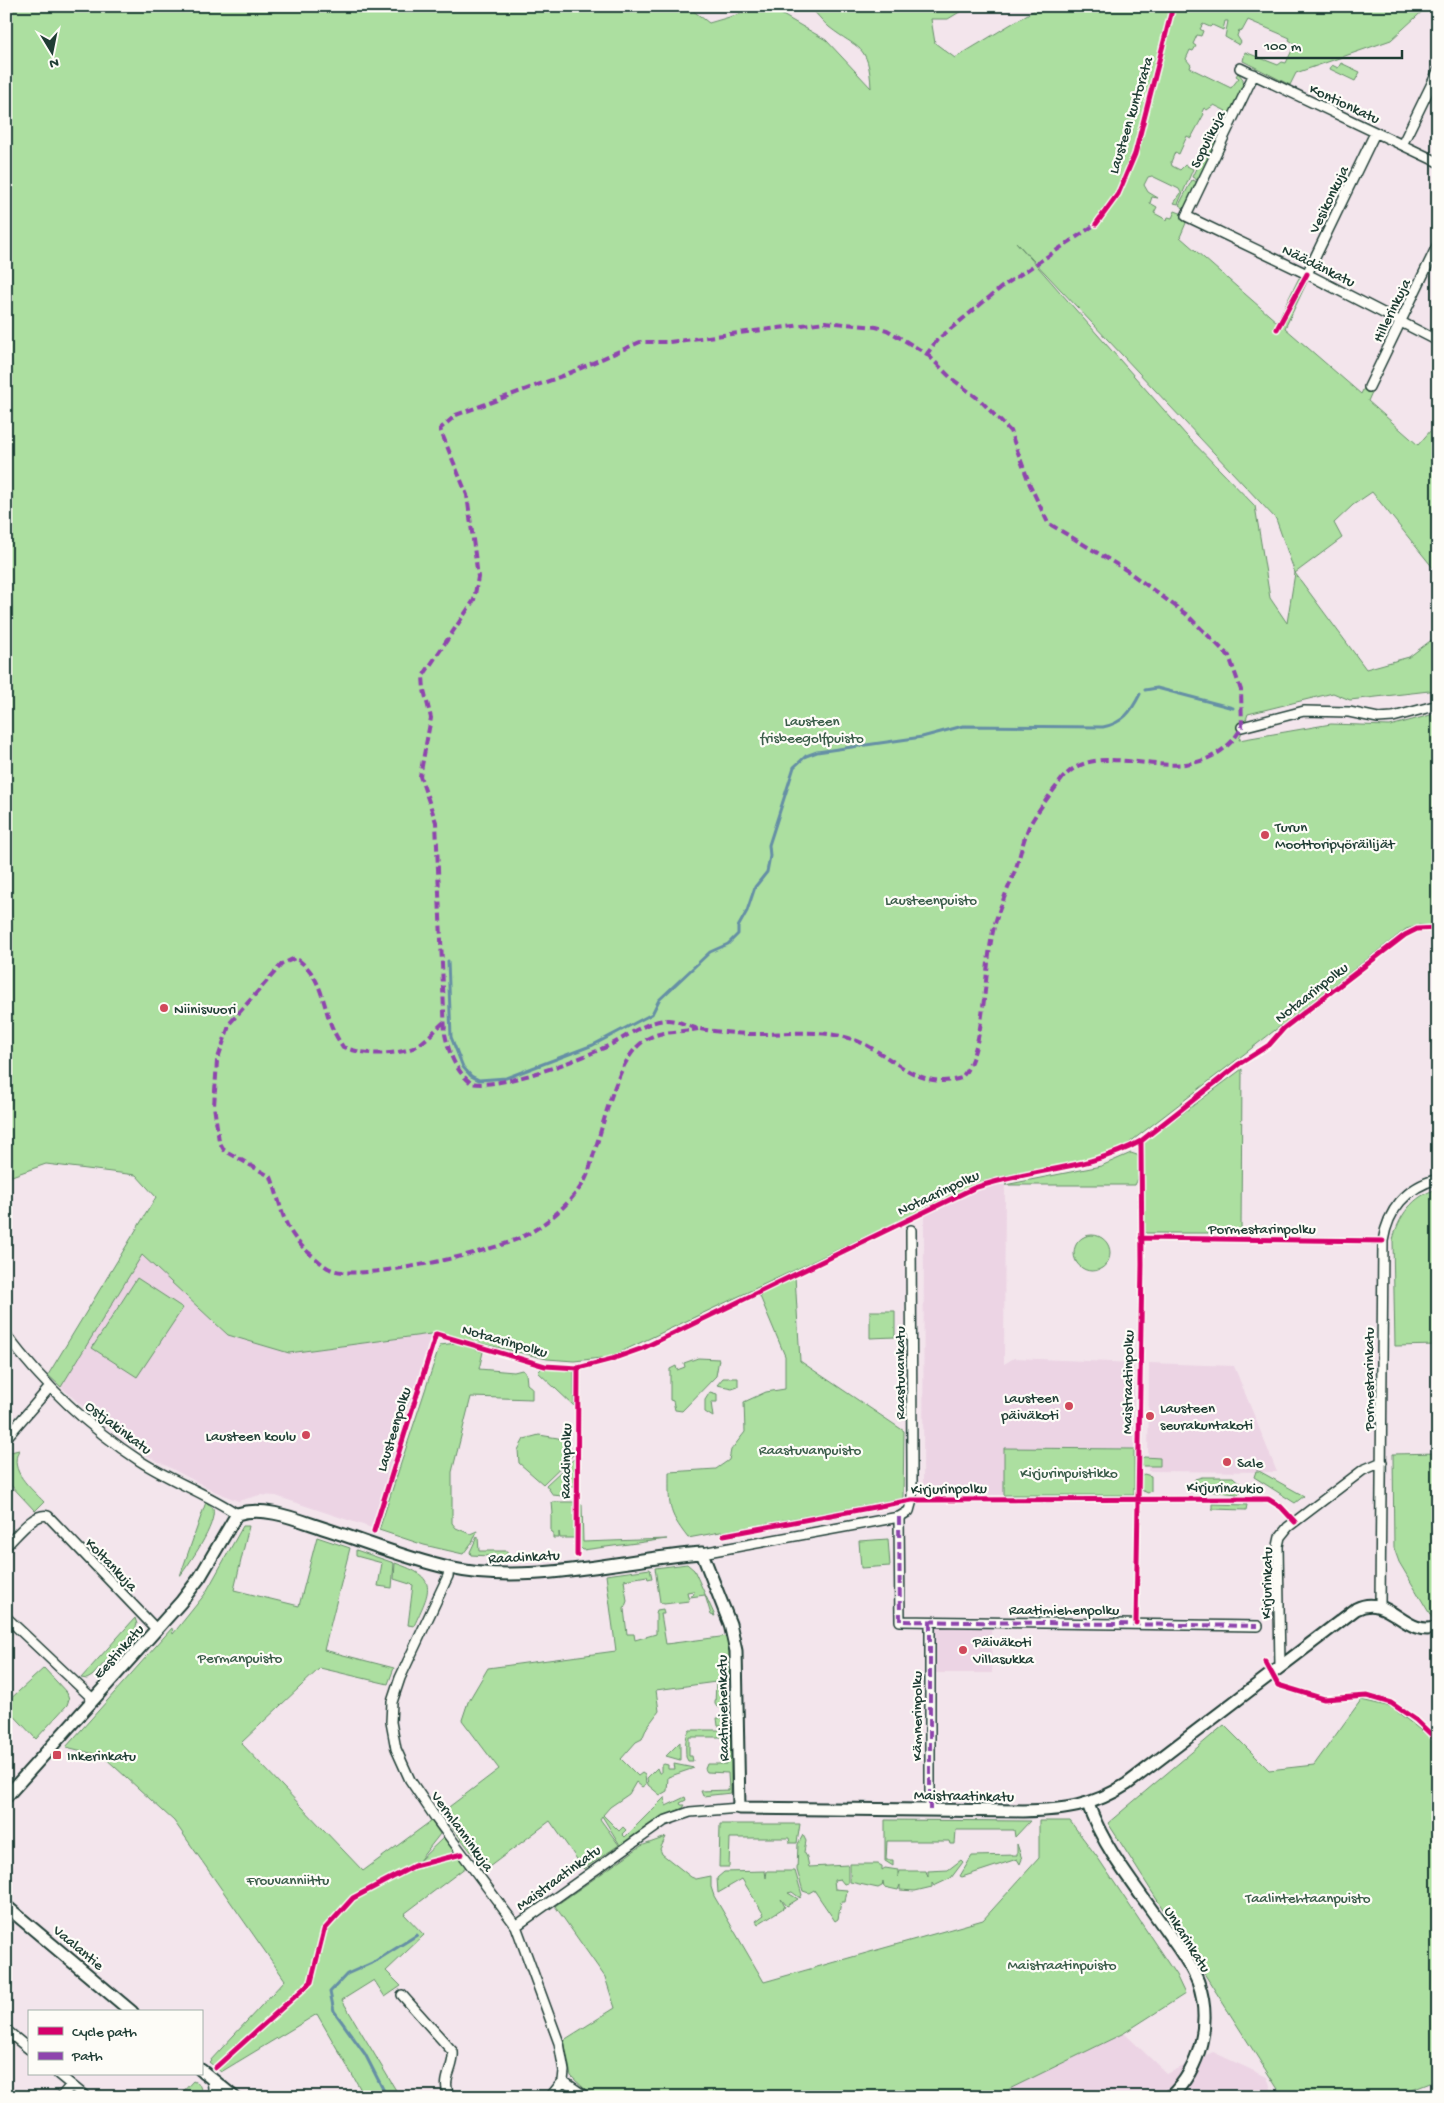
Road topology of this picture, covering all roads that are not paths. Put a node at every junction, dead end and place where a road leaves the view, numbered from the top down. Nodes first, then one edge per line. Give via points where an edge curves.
1 (1240, 68) dead end
2 (1438, 71) edge
3 (1254, 74) junction
4 (1375, 132) junction
5 (1402, 145) junction
6 (1438, 162) edge
7 (1186, 216) joint
8 (1438, 244) edge
9 (1307, 274) junction
10 (1401, 321) junction
11 (1438, 340) edge
12 (1369, 387) dead end
13 (1438, 705) edge
14 (1242, 727) dead end
15 (1438, 1179) edge
16 (911, 1230) dead end
17 (6, 1335) edge
18 (50, 1387) junction
19 (6, 1438) edge
20 (1382, 1462) junction
21 (237, 1514) junction
22 (903, 1515) junction
23 (6, 1546) edge
24 (702, 1553) junction
25 (449, 1568) junction
26 (1380, 1606) junction
27 (6, 1617) edge
28 (900, 1621) joint
29 (930, 1622) junction
30 (1258, 1626) dead end
31 (1438, 1627) edge
32 (157, 1630) junction
33 (1280, 1667) junction
34 (94, 1700) junction
35 (9, 1790) edge
36 (1088, 1804) junction
37 (739, 1808) junction
38 (930, 1810) junction
39 (6, 1906) edge
40 (516, 1926) junction
41 (402, 1995) dead end
42 (130, 2010) edge
43 (6, 2030) edge
44 (28, 2048) edge
45 (202, 2071) edge
46 (60, 2076) edge
47 (212, 2079) junction
48 (563, 2082) junction
49 (71, 2085) junction
50 (61, 2097) edge
51 (86, 2097) edge
52 (214, 2097) edge
53 (234, 2097) edge
54 (450, 2097) edge
55 (550, 2097) edge
56 (586, 2097) edge
57 (1170, 2097) edge

1 - 3 street, Kontionkatu
2 - 5 street
3 - 4 street, Kontionkatu
3 - 7 street, Sopulikuja
4 - 5 street, Kontionkatu
4 - 9 street, Vesikonkuja
5 - 6 street, Kontionkatu
7 - 9 street, Näädänkatu
8 - 10 street, Hillerinkuja
9 - 10 street, Näädänkatu
10 - 11 street, Näädänkatu
10 - 12 street, Hillerinkuja
13 - 14 street via 1378,718 1349,712 1304,711
15 - 20 street, Pormestarinkatu via 1418,1187 1404,1198 1386,1225 1383,1241
16 - 22 street, Raastuvankatu via 912,1500
17 - 18 street, Ostjakinkatu
18 - 19 street
18 - 21 street, Ostjakinkatu via 101,1433 140,1461
20 - 26 street, Pormestarinkatu
20 - 33 street, Kirjurinkatu via 1363,1470 1288,1527 1280,1537
21 - 25 street, Raadinkatu via 282,1515
21 - 32 street, Eestinkatu via 200,1577
22 - 24 street, Raadinkatu
22 - 28 street, Raastuvankatu
23 - 32 street, Koltankuja via 34,1520 48,1516
24 - 25 street, Raadinkatu via 513,1574
24 - 37 street, Raatimiehenkatu via 730,1624 736,1651
25 - 40 street, Vermlanninkuja via 396,1690 391,1712 392,1734 399,1760 410,1780
26 - 31 street via 1409,1626
26 - 33 street, Maistraatinkatu via 1366,1605 1356,1609
27 - 34 street
28 - 29 street, Raatimiehenpolku
29 - 30 street, Raatimiehenpolku
29 - 38 street, Kämnerinpolku
32 - 34 street, Eestinkatu
33 - 36 street, Maistraatinkatu via 1128,1784
34 - 35 street, Eestinkatu
36 - 38 street, Maistraatinkatu via 1044,1811
36 - 57 street, Unkarinkatu via 1109,1848 1184,1956 1200,1988 1205,2017 1200,2047 1191,2071
37 - 38 street, Maistraatinkatu
37 - 40 street, Maistraatinkatu via 690,1812 664,1822
39 - 42 street, Vaalantie
40 - 48 street, Vermlanninkuja via 559,2043
41 - 54 street via 453,2052 454,2059 445,2084
43 - 44 street
45 - 47 street
46 - 49 street
47 - 52 street
47 - 53 street
48 - 55 street
48 - 56 street
49 - 50 street
49 - 51 street

